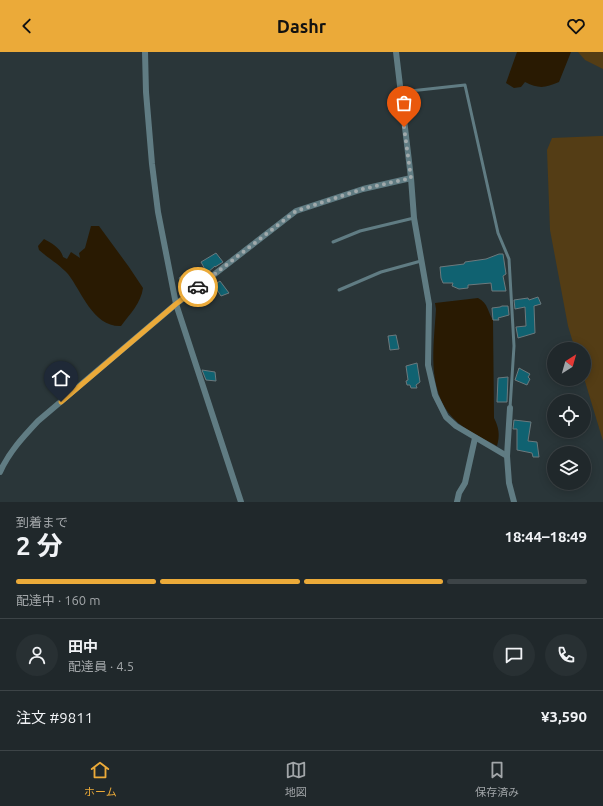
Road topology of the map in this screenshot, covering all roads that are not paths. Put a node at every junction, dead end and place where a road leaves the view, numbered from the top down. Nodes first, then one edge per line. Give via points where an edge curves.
1 (145, 52) edge
2 (396, 52) edge
3 (401, 92) junction
4 (411, 178) junction
5 (414, 218) junction
6 (333, 242) dead end
7 (421, 261) junction
8 (339, 290) dead end
9 (176, 304) junction
10 (510, 408) joint
11 (475, 438) junction
12 (507, 456) junction
13 (0, 472) edge
14 (241, 502) edge
15 (457, 502) edge
16 (514, 502) edge

1 - 9 street via 152,164 158,212
2 - 3 street
3 - 4 street
3 - 10 lane via 465,85 498,233 509,259 514,346
4 - 5 street
4 - 9 street via 363,189 296,211
5 - 6 lane via 360,231
5 - 7 street
7 - 8 lane via 381,272
7 - 11 street via 429,304 428,365 435,395 446,417
9 - 13 street via 38,421 18,442
9 - 14 street
10 - 12 street
11 - 12 street
11 - 15 street via 465,483
12 - 16 street via 509,483

